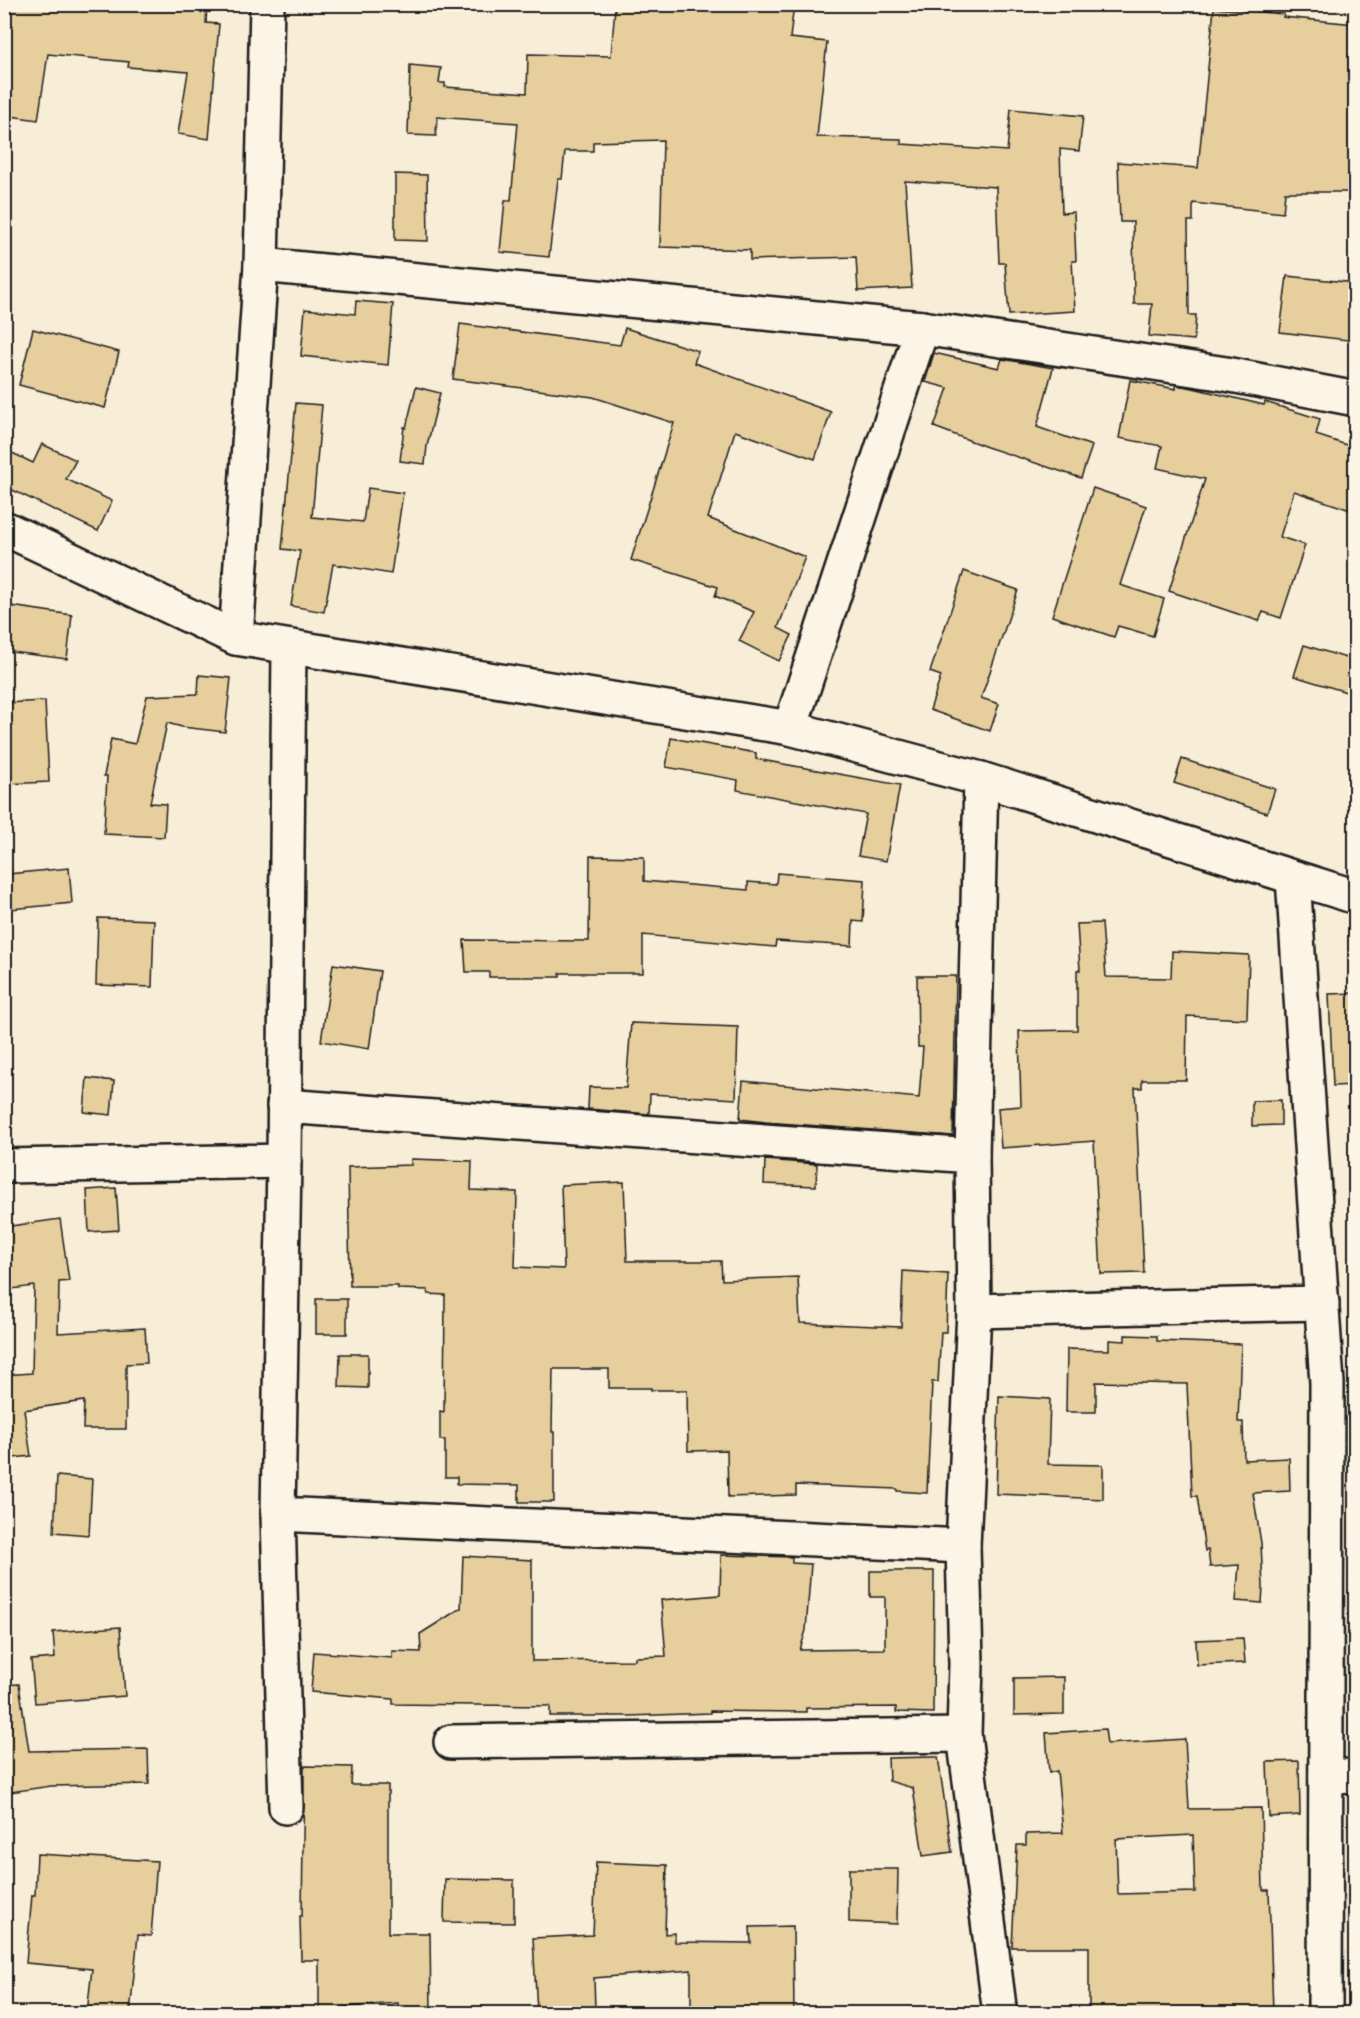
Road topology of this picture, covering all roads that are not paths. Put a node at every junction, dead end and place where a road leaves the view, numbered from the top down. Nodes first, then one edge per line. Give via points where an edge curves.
1 (267, 4) edge
2 (261, 265) junction
3 (922, 328) junction
4 (1356, 399) edge
5 (4, 528) edge
6 (236, 638) junction
7 (290, 646) junction
8 (790, 728) junction
9 (981, 779) junction
10 (1293, 878) junction
11 (1356, 897) edge
12 (284, 1106) junction
13 (972, 1156) junction
14 (284, 1161) junction
15 (4, 1166) edge
16 (1322, 1303) junction
17 (974, 1311) junction
18 (1341, 1384) edge
19 (278, 1514) junction
20 (963, 1546) junction
21 (964, 1735) junction
22 (451, 1742) dead end
23 (1341, 1776) edge
24 (286, 1807) dead end
25 (1000, 2013) edge
26 (1325, 2013) edge

1 - 2 street
2 - 3 street
2 - 6 street
3 - 4 street via 1226,374
3 - 8 street
5 - 6 street
6 - 7 street
7 - 8 street
7 - 12 street
8 - 9 street
9 - 10 street
9 - 13 street
10 - 11 street
10 - 16 street
12 - 13 street
12 - 14 street
13 - 17 street
14 - 15 street
14 - 19 street
16 - 17 street
16 - 18 street
17 - 20 street
18 - 23 street
19 - 20 street
19 - 24 street
20 - 21 street
21 - 22 street
21 - 25 street
23 - 26 street

